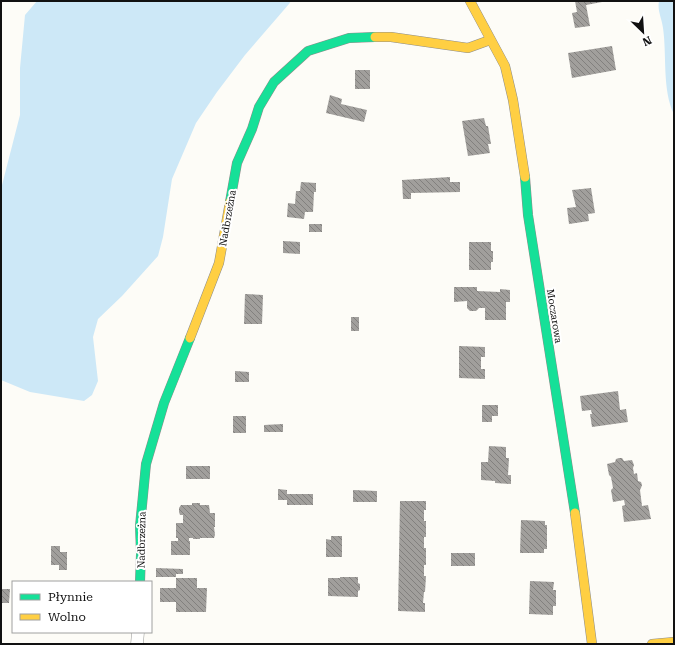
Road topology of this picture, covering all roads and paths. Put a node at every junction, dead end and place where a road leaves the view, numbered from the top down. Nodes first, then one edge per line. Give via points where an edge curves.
1 (470, 1) edge
2 (490, 40) junction
3 (140, 581) edge
4 (138, 633) edge
5 (674, 642) edge
6 (137, 644) edge
7 (592, 644) edge
8 (652, 644) edge

1 - 2 street, Moczarowa
2 - 3 street, Nadbrzeżna via 468,48 391,37 349,38 308,51 274,82 259,107 237,163 219,263 164,403 146,464 140,526
2 - 7 street, Moczarowa via 505,66 513,100
4 - 6 street
5 - 8 street

